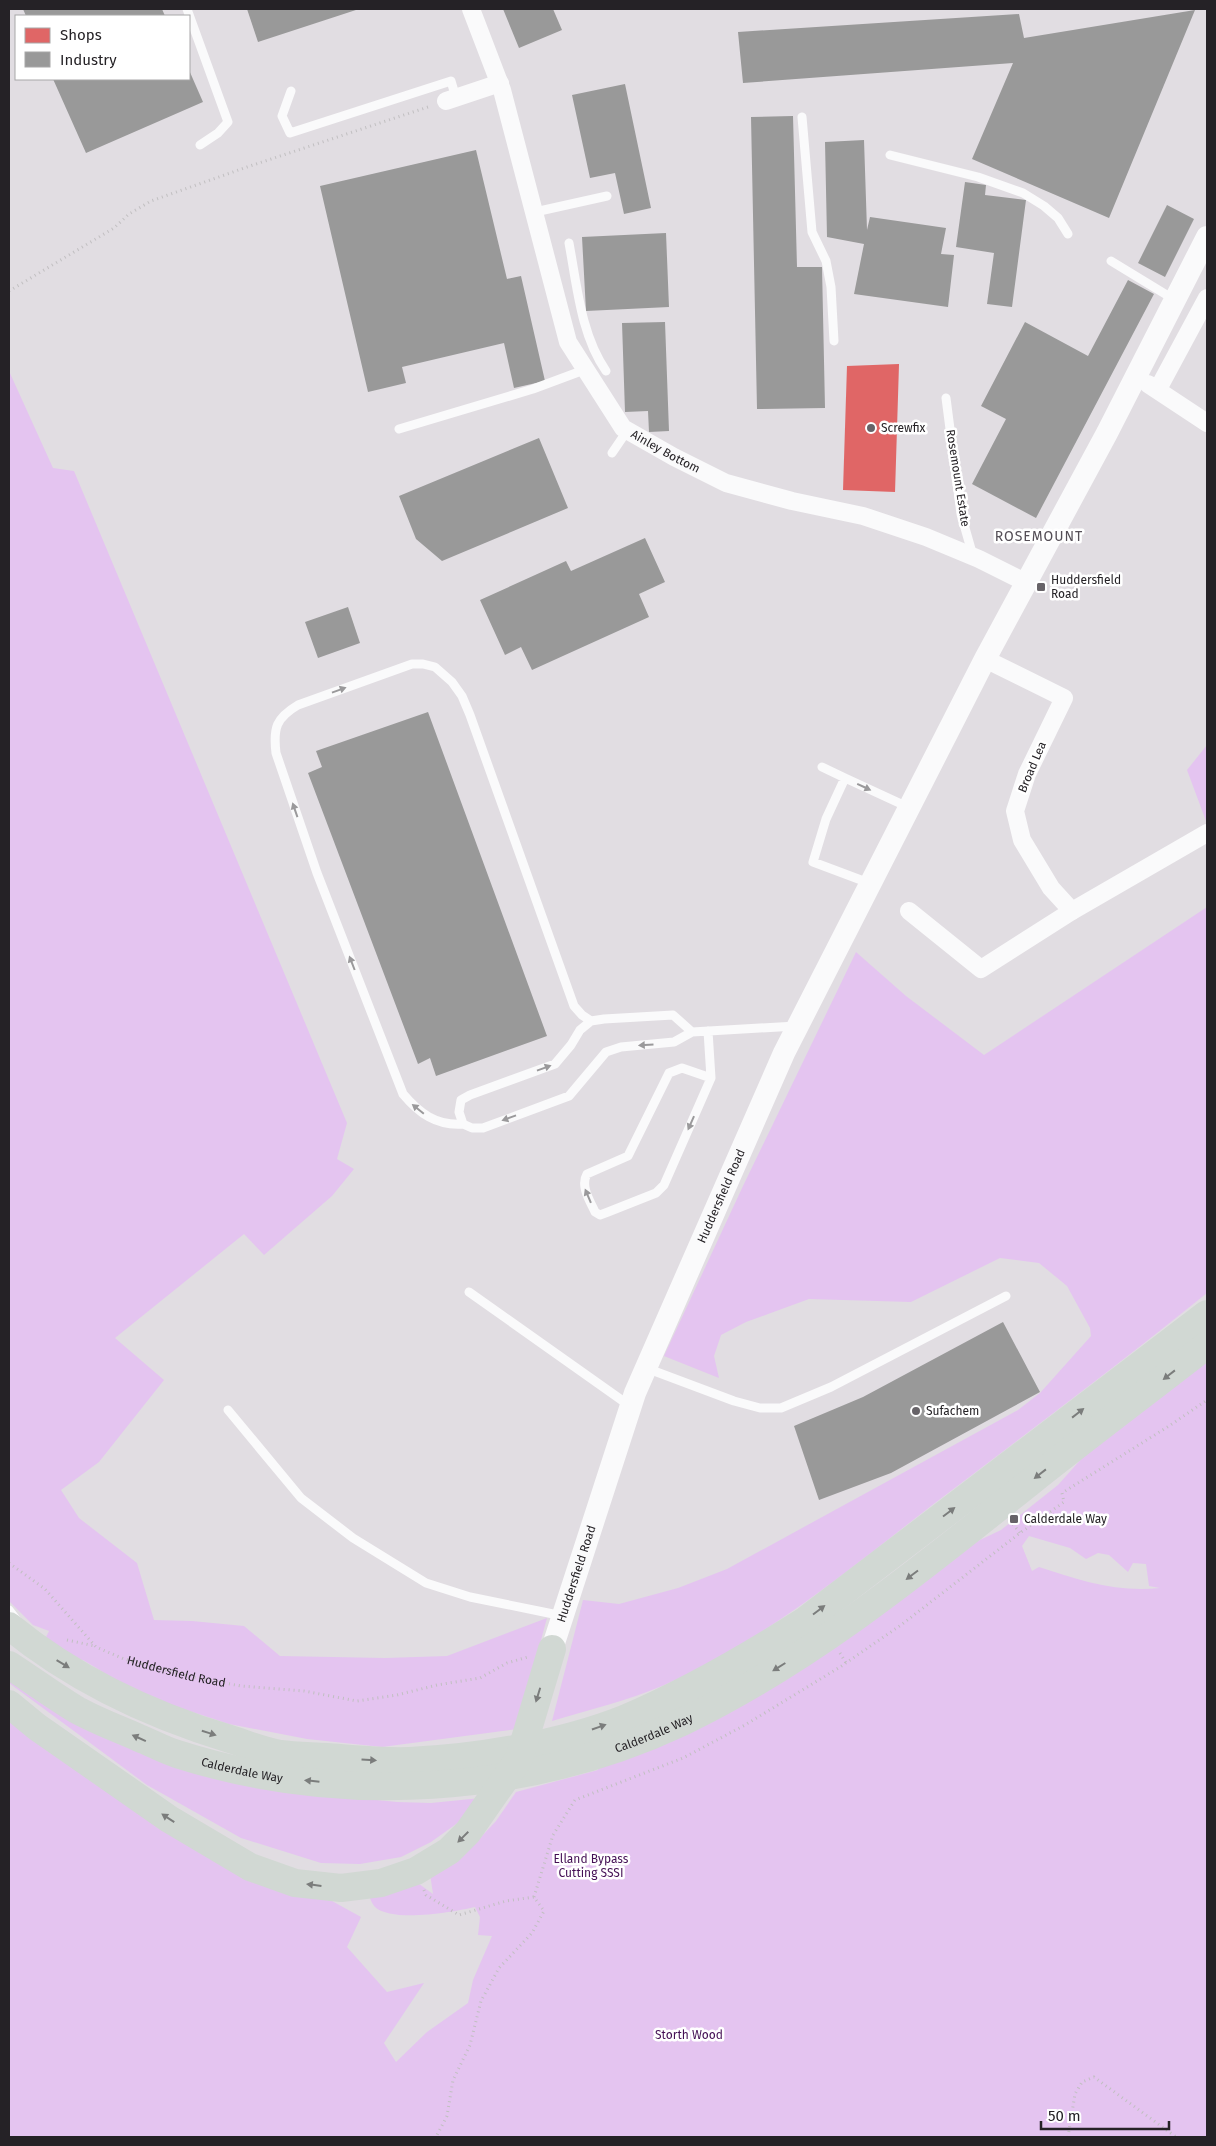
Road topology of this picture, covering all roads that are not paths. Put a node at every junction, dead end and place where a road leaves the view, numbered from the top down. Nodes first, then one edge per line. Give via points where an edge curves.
1 (471, 9) edge
2 (190, 20) edge
3 (500, 84) junction
4 (291, 91) dead end
5 (451, 99) joint
6 (802, 117) dead end
7 (200, 145) dead end
8 (890, 155) dead end
9 (607, 196) dead end
10 (535, 212) junction
11 (1068, 234) dead end
12 (1207, 237) edge
13 (569, 243) dead end
14 (1111, 261) dead end
15 (1207, 298) edge
16 (1175, 300) junction
17 (834, 341) dead end
18 (591, 343) junction
19 (572, 350) junction
20 (584, 370) junction
21 (606, 371) dead end
22 (1136, 378) junction
23 (1158, 389) junction
24 (946, 398) dead end
25 (1207, 423) edge
26 (400, 429) dead end
27 (627, 431) junction
28 (612, 453) dead end
29 (973, 556) junction
30 (1027, 583) junction
31 (985, 659) junction
32 (822, 767) dead end
33 (845, 778) junction
34 (910, 808) junction
35 (1207, 833) edge
36 (872, 884) junction
37 (909, 911) dead end
38 (1072, 911) junction
39 (591, 1021) junction
40 (798, 1026) junction
41 (708, 1030) junction
42 (692, 1032) junction
43 (711, 1078) junction
44 (462, 1124) junction
45 (469, 1292) dead end
46 (1006, 1296) dead end
47 (1207, 1314) edge
48 (1207, 1345) edge
49 (646, 1368) junction
50 (630, 1406) junction
51 (228, 1410) dead end
52 (9, 1610) edge
53 (563, 1616) junction
54 (9, 1626) edge
55 (36, 1648) junction
56 (552, 1649) joint
57 (9, 1665) edge
58 (9, 1704) edge

1 - 3 street, Ainley Bottom
2 - 7 lane via 228,122
3 - 5 street
3 - 10 street, Ainley Bottom
4 - 5 lane via 282,116 290,133 450,81
6 - 17 lane via 812,232 826,261
8 - 11 lane via 978,177 1023,193 1051,212
9 - 10 lane
10 - 19 street, Ainley Bottom
12 - 16 street, Huddersfield Road
13 - 18 lane
14 - 16 lane
15 - 23 street
16 - 22 street, Huddersfield Road
18 - 19 lane
18 - 21 lane
19 - 20 street, Ainley Bottom
20 - 26 lane via 533,389
20 - 27 street, Ainley Bottom
22 - 23 street
22 - 30 street, Huddersfield Road
23 - 25 street
24 - 29 lane, Rosemount Estate via 961,514
27 - 28 lane
27 - 29 street, Ainley Bottom via 726,483 863,516
29 - 30 street, Ainley Bottom
30 - 31 street, Huddersfield Road
31 - 34 street, Huddersfield Road
31 - 38 street, Broad Lea via 1064,698 1026,774 1015,811 1022,840 1051,888
32 - 33 lane
33 -> 34 lane
33 - 36 lane via 826,819 813,862
34 - 36 street, Huddersfield Road
35 - 38 street
36 - 40 street, Huddersfield Road
37 - 38 street via 981,969
39 - 42 lane via 673,1015
44 -> 39 lane via 461,1100 555,1064 580,1030
44 -> 39 lane via 451,1125 430,1118 416,1109 403,1094 317,873 276,753 275,730 284,713 412,664 435,667 452,682 470,715 574,1006
40 - 41 lane
40 - 49 street, Huddersfield Road
41 - 42 lane
41 - 43 lane
42 -> 44 lane via 674,1042 621,1047 606,1052 569,1096 483,1128
43 -> 43 lane via 664,1185 656,1193 608,1212 600,1215 595,1212 584,1179 587,1174 628,1156 669,1072 682,1068
45 - 50 lane
46 - 49 lane via 831,1387 782,1408 760,1408 734,1401
55 -> 47 highway, Calderdale Way via 112,1694 192,1728 279,1754 408,1761 482,1753 586,1732 682,1692 806,1620
48 -> 57 highway, Calderdale Way via 927,1564 841,1627 723,1701 601,1754 466,1782 363,1787 250,1773 174,1754 89,1715
49 - 50 street, Huddersfield Road
50 - 53 street, Huddersfield Road
51 - 53 lane via 301,1498 369,1548 426,1583 470,1598
52 - 55 lane, Calderdale Way
53 - 56 street, Huddersfield Road
54 - 55 highway, Calderdale Way
56 -> 58 highway via 519,1758 468,1832 449,1851 416,1871 381,1883 341,1888 295,1883 250,1867 170,1819

